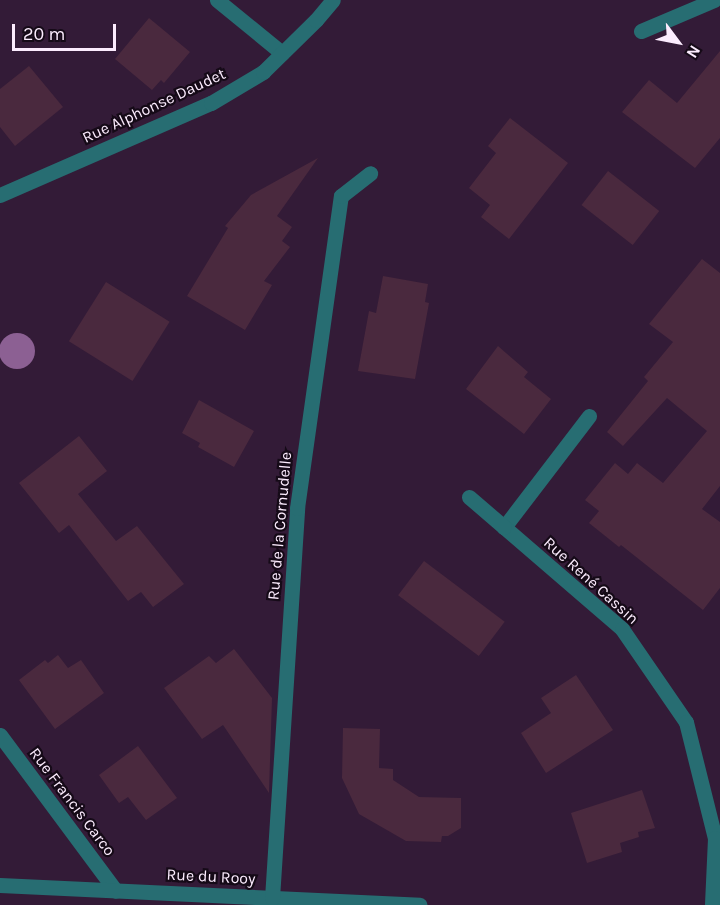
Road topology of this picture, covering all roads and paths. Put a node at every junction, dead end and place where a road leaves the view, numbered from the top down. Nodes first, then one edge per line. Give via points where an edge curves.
1 (217, 0) edge
2 (333, 0) edge
3 (714, 0) edge
4 (641, 31) dead end
5 (282, 53) junction
6 (370, 173) dead end
7 (0, 195) edge
8 (589, 416) dead end
9 (470, 497) dead end
10 (504, 527) junction
11 (0, 735) edge
12 (0, 885) edge
13 (116, 891) junction
14 (272, 898) junction
15 (305, 902) edge
16 (420, 905) edge
17 (712, 905) edge

1 - 5 street
2 - 5 street, Rue Alphonse Daudet
3 - 4 street
5 - 7 street, Rue Alphonse Daudet via 263,72 211,103
6 - 14 street, Rue de la Cornudelle via 341,196 299,496
8 - 10 street
9 - 10 street, Rue René Cassin
10 - 17 street, Rue René Cassin via 622,629 686,722 715,838
11 - 13 street, Rue Francis Carco
12 - 13 street, Rue du Rooy
13 - 14 street, Rue du Rooy
14 - 15 street, Rue du Rooy
15 - 16 street, Rue du Rooy

